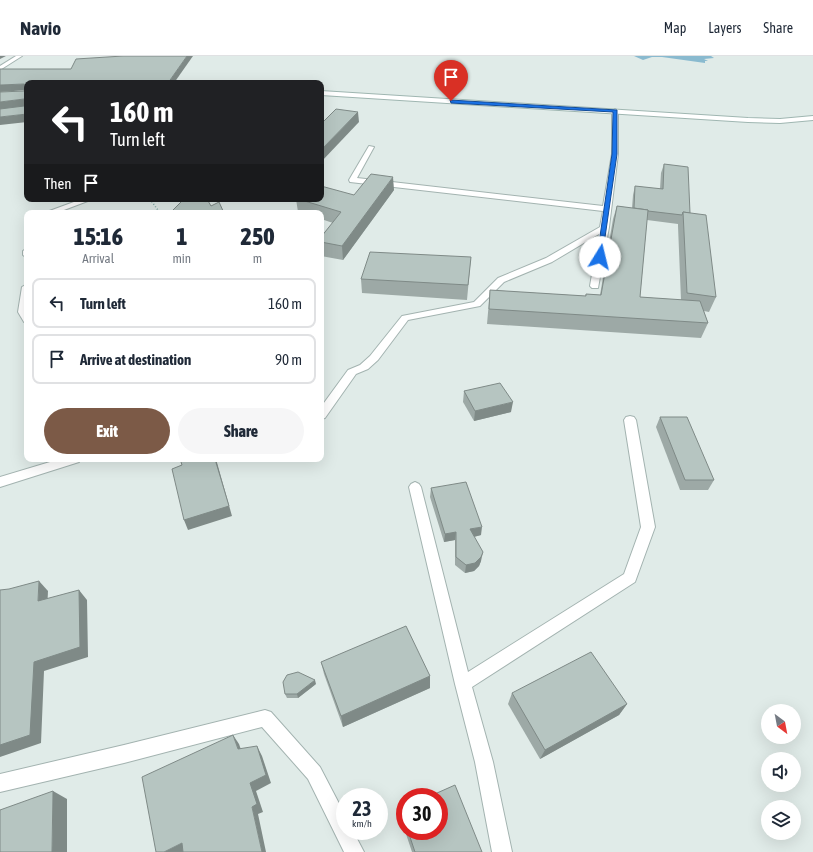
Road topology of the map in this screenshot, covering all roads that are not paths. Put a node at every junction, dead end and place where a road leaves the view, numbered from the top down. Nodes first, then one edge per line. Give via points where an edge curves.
1 (20, 56) edge
2 (0, 68) edge
3 (324, 93) edge
4 (615, 111) junction
5 (813, 118) edge
6 (371, 147) dead end
7 (80, 202) edge
8 (607, 209) junction
9 (57, 210) edge
10 (605, 227) junction
11 (595, 286) dead end
12 (324, 411) edge
13 (630, 420) dead end
14 (66, 462) edge
15 (0, 482) edge
16 (415, 487) dead end
17 (464, 684) junction
18 (0, 783) edge
19 (354, 852) edge
20 (502, 852) edge

1 - 2 street
3 - 4 street
4 - 5 street via 748,120
4 - 8 street via 615,154
6 - 8 street via 353,180
7 - 9 street
8 - 10 street
10 - 11 street
10 - 12 street via 549,260 501,280 477,304 405,318 374,358 364,367 352,372
13 - 17 street via 648,526 630,578
14 - 15 street
16 - 17 street
17 - 20 street via 484,762
18 - 19 street via 265,718 314,773

